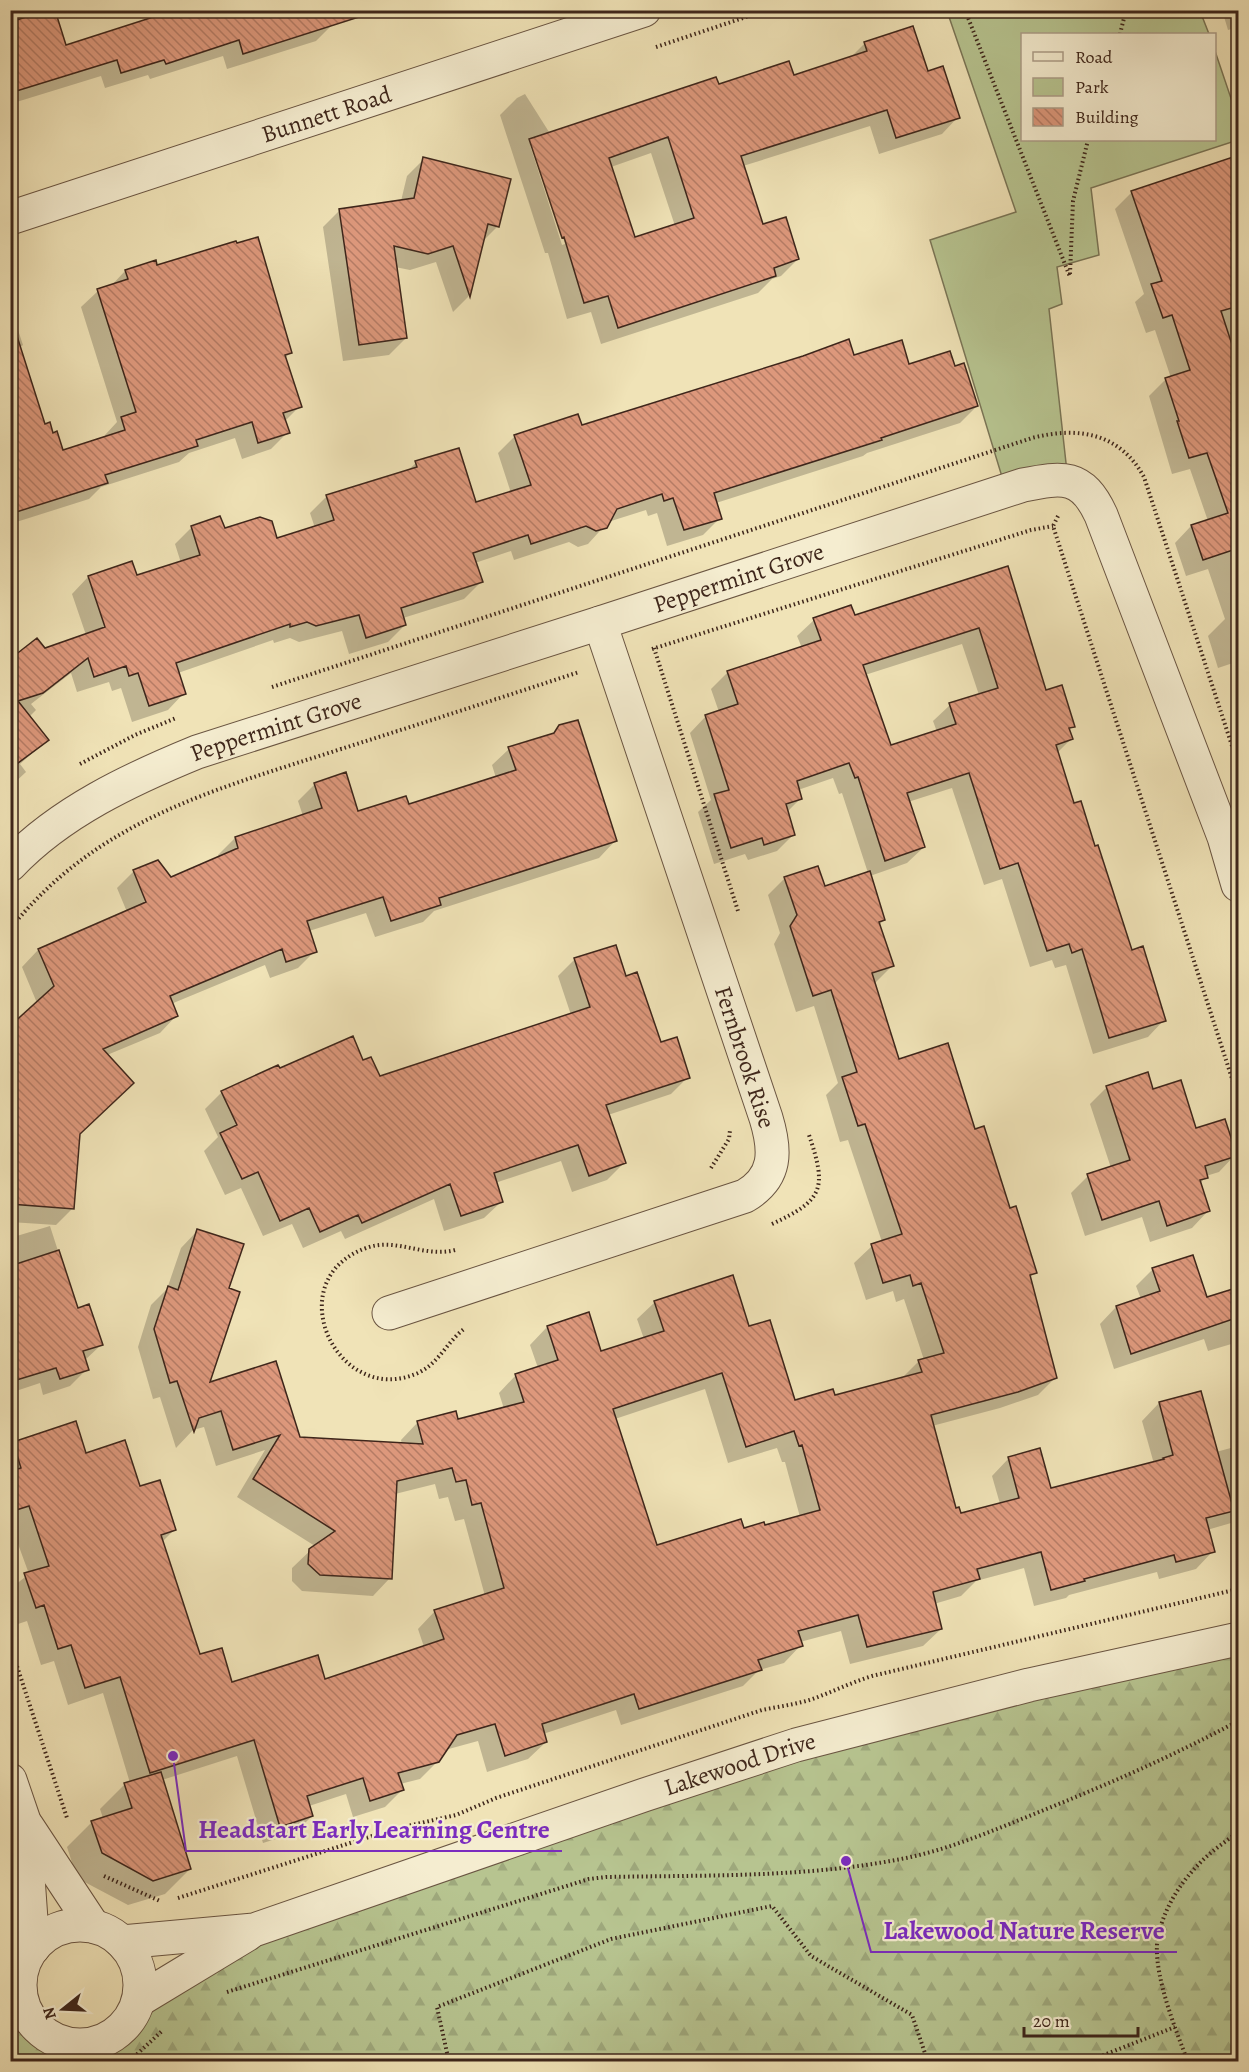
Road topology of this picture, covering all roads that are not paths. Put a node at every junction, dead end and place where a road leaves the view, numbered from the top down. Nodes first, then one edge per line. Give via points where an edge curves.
1 (644, 10) edge
2 (10, 218) edge
3 (600, 623) junction
4 (10, 865) edge
5 (1239, 885) edge
6 (388, 1313) dead end
7 (1239, 1639) edge
8 (10, 1780) edge
9 (24, 1821) junction
10 (93, 1926) junction
11 (254, 1930) junction
12 (122, 1942) junction
13 (33, 1948) junction
14 (16, 1982) edge
15 (139, 2000) junction
16 (26, 2032) edge

1 - 2 street, Bunnett Road
3 - 4 street, Peppermint Grove via 159,767 105,794
3 - 5 street, Peppermint Grove via 1023,485 1050,480 1080,485 1093,499 1112,543
3 - 6 street, Fernbrook Rise via 766,1119 772,1149 770,1168 763,1183 745,1196
7 - 11 street, Lakewood Drive via 1029,1685 796,1745
8 - 9 street
9 - 10 street
9 - 13 street
10 - 12 street
10 - 13 street via 60,1929
11 - 12 street, Lakewood Drive
11 - 15 street, Lakewood Drive
12 - 15 street via 134,1959 140,1979
13 - 14 street
14 - 16 street via 29,2016
15 - 16 street via 131,2019 117,2034 99,2043 78,2046

